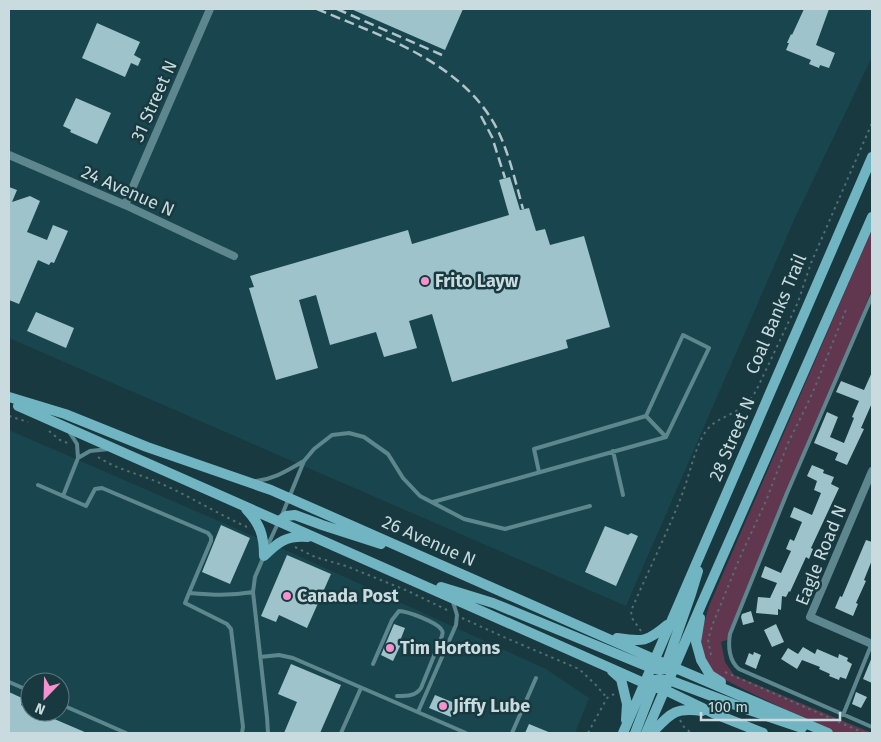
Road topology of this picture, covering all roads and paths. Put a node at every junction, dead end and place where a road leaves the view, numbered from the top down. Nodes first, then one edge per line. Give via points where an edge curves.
1 (210, 9) edge
2 (872, 123) edge
3 (9, 155) edge
4 (872, 158) edge
5 (125, 205) junction
6 (872, 216) edge
7 (234, 256) dead end
8 (872, 296) edge
9 (847, 307) dead end
10 (9, 397) edge
11 (9, 402) edge
12 (9, 416) edge
13 (646, 416) junction
14 (28, 422) dead end
15 (67, 427) junction
16 (47, 430) dead end
17 (666, 437) junction
18 (77, 444) junction
19 (115, 449) junction
20 (90, 451) junction
21 (613, 452) junction
22 (78, 458) junction
23 (304, 461) junction
24 (539, 472) junction
25 (872, 472) edge
26 (246, 482) junction
27 (38, 486) dead end
28 (63, 496) junction
29 (622, 496) dead end
30 (290, 498) junction
31 (433, 502) junction
32 (244, 506) junction
33 (590, 506) dead end
34 (279, 521) junction
35 (712, 527) junction
36 (260, 528) junction
37 (315, 537) junction
38 (287, 538) junction
39 (264, 556) junction
40 (441, 564) junction
41 (402, 576) junction
42 (190, 592) junction
43 (253, 592) junction
44 (451, 597) junction
45 (702, 603) junction
46 (457, 615) junction
47 (670, 622) junction
48 (642, 634) dead end
49 (601, 635) junction
50 (872, 644) edge
51 (260, 657) junction
52 (713, 659) dead end
53 (373, 664) dead end
54 (608, 667) junction
55 (720, 669) dead end
56 (659, 675) junction
57 (536, 678) dead end
58 (361, 688) junction
59 (618, 692) dead end
60 (398, 696) dead end
61 (607, 698) junction
62 (754, 701) junction
63 (70, 708) edge
64 (418, 712) junction
65 (713, 713) junction
66 (843, 714) junction
67 (678, 716) dead end
68 (872, 727) edge
69 (628, 731) edge
70 (126, 733) edge
71 (242, 733) edge
72 (268, 733) edge
73 (341, 733) edge
74 (466, 733) edge
75 (512, 733) edge
76 (588, 733) edge
77 (646, 733) edge
78 (652, 733) edge
79 (691, 733) edge
80 (763, 733) edge
81 (816, 733) edge
82 (828, 733) edge
83 (864, 733) edge

1 - 5 street, 31 Street N
2 - 48 path, Coal Banks Trail via 811,263 798,302 756,391 741,408 710,426 698,447 683,493 631,611
3 - 5 street, 24 Avenue N
4 - 35 main road, 28 Street N
5 - 7 street, 24 Avenue N
6 - 45 main road, 28 Street N
8 - 66 lane via 787,493 729,639 735,666
9 - 52 path via 712,626 708,640
10 - 26 main road, 26 Avenue N via 65,414
11 - 15 main road, 26 Avenue N
12 - 14 path
13 - 17 lane
13 - 17 lane via 682,335 710,348
13 - 24 lane via 534,449
15 - 18 lane
15 - 19 main road, 26 Avenue N
16 - 18 path via 60,440
17 - 21 lane
18 - 22 lane
19 - 20 lane
19 - 32 main road, 26 Avenue N
20 - 22 lane
20 - 36 path via 108,464 162,484 225,517 252,529
21 - 24 lane
21 - 29 lane
22 - 28 lane
23 - 26 lane via 267,480
23 - 30 lane
23 - 31 lane via 332,435 349,432 364,437 388,454 403,478 420,496
24 - 31 lane
25 - 50 street, Eagle Road N via 810,617
26 - 30 main road, 26 Avenue N
27 - 28 lane
28 - 42 lane via 86,506 95,489 102,488 208,533 211,541
30 - 34 lane
30 - 40 main road, 26 Avenue N
31 - 33 lane via 464,518 505,529
32 - 34 main road, 26 Avenue N
32 - 36 main road
34 - 37 main road, 26 Avenue N
34 - 39 lane
34 - 40 main road via 295,515
35 - 47 main road, 28 Street N
35 - 56 main road via 691,594
36 - 39 main road
37 - 38 main road
37 - 41 main road, 26 Avenue N
38 - 39 main road
38 - 46 path via 291,545 305,553 408,591
39 - 43 lane
40 - 49 main road, 26 Avenue N
41 - 44 main road, 26 Avenue N
41 - 56 main road via 493,603
42 - 43 lane via 215,596
42 - 71 lane via 185,603 231,629
43 - 51 lane
44 - 46 lane
44 - 54 main road, 26 Avenue N
45 - 56 main road, 28 Street N
45 - 62 main road via 696,642 701,660 710,675
46 - 61 path via 579,669
46 - 64 lane via 456,625
47 - 49 main road via 654,636 637,641
47 - 56 main road, 28 Street N
49 - 56 main road, 26 Avenue N
50 - 66 lane
51 - 58 lane via 288,657
51 - 72 lane
53 - 60 lane via 399,611 441,628 442,636 422,688 416,694
54 - 56 main road, 26 Avenue N
54 - 69 main road via 621,679 627,704
55 - 83 path
56 - 62 main road, 26 Avenue N
56 - 65 main road, 26 Avenue N
56 - 69 main road
56 - 77 main road, 28 Street N
56 - 81 main road
57 - 75 lane
58 - 64 lane
58 - 73 lane
59 - 61 path
61 - 76 path
62 - 82 main road, 26 Avenue N
63 - 70 lane
64 - 74 lane
65 - 78 main road via 679,710
65 - 80 main road, 26 Avenue N
66 - 68 lane
67 - 79 path

